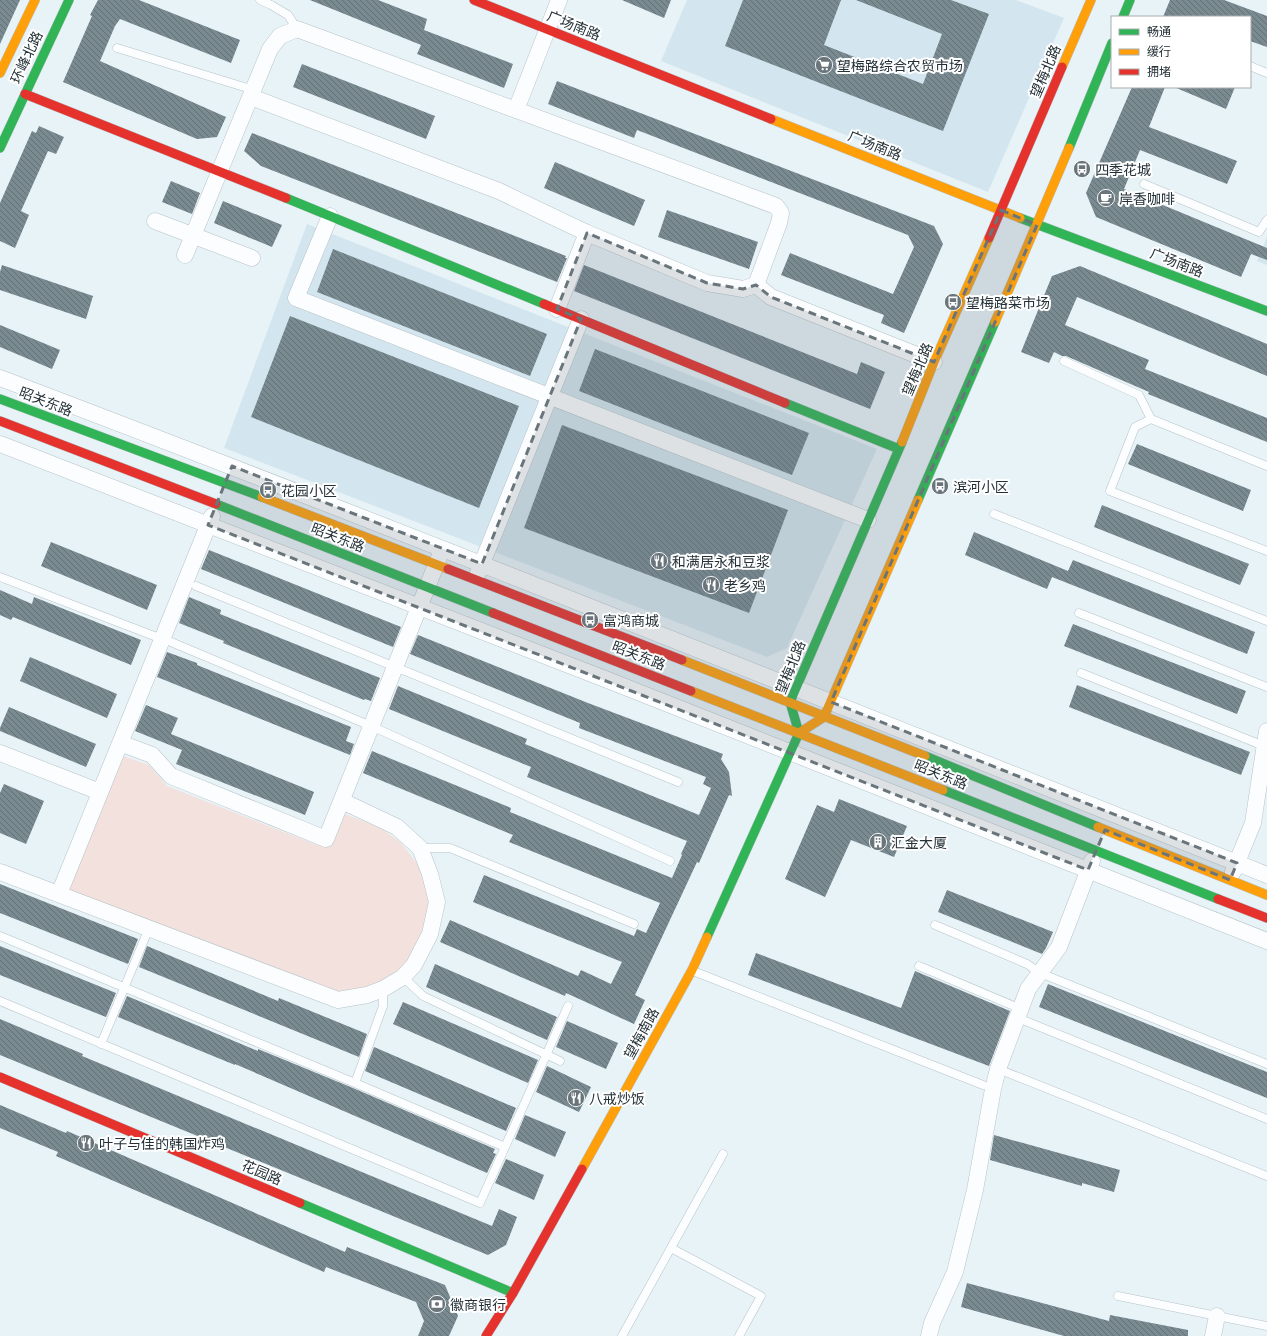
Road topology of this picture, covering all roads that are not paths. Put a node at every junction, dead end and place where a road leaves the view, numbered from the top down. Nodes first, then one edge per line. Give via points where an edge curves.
1 (35, 0) edge
2 (69, 0) edge
3 (260, 0) edge
4 (474, 0) edge
5 (559, 0) edge
6 (1091, 0) edge
7 (1130, 0) edge
8 (1123, 16) edge
9 (297, 29) junction
10 (547, 29) junction
11 (1111, 45) edge
12 (117, 48) dead end
13 (1251, 66) edge
14 (0, 73) edge
15 (1267, 73) edge
16 (252, 93) junction
17 (25, 94) junction
18 (516, 110) junction
19 (0, 148) edge
20 (220, 171) junction
21 (1144, 184) dead end
22 (1001, 210) junction
23 (330, 216) junction
24 (1267, 220) edge
25 (155, 221) dead end
26 (1038, 224) junction
27 (587, 232) junction
28 (193, 236) junction
29 (184, 255) dead end
30 (252, 258) dead end
31 (756, 284) junction
32 (557, 309) junction
33 (1267, 311) edge
34 (581, 319) junction
35 (934, 362) junction
36 (1064, 362) dead end
37 (0, 378) edge
38 (550, 396) junction
39 (0, 399) edge
40 (1150, 419) junction
41 (0, 421) edge
42 (0, 444) edge
43 (899, 448) junction
44 (232, 466) junction
45 (1267, 466) edge
46 (225, 483) junction
47 (217, 504) junction
48 (994, 514) dead end
49 (868, 520) junction
50 (208, 525) junction
51 (443, 549) junction
52 (1267, 551) edge
53 (482, 564) junction
54 (436, 565) junction
55 (0, 576) edge
56 (476, 580) junction
57 (196, 586) dead end
58 (427, 587) junction
59 (419, 606) junction
60 (1079, 613) dead end
61 (1267, 621) edge
62 (629, 622) junction
63 (622, 637) junction
64 (166, 641) junction
65 (613, 660) junction
66 (395, 667) junction
67 (1081, 673) dead end
68 (605, 679) junction
69 (1267, 687) edge
70 (793, 695) junction
71 (831, 702) junction
72 (824, 717) junction
73 (371, 726) junction
74 (799, 733) junction
75 (1266, 738) edge
76 (120, 743) junction
77 (790, 752) junction
78 (0, 753) edge
79 (678, 782) dead end
80 (100, 792) junction
81 (342, 801) junction
82 (1105, 830) junction
83 (420, 848) junction
84 (1096, 851) junction
85 (670, 861) dead end
86 (1237, 863) junction
87 (1088, 870) junction
88 (0, 872) edge
89 (1267, 875) edge
90 (1230, 880) junction
91 (58, 894) junction
92 (1267, 895) edge
93 (1267, 918) edge
94 (634, 924) dead end
95 (935, 925) dead end
96 (149, 928) junction
97 (0, 936) edge
98 (1267, 941) edge
99 (919, 966) dead end
100 (692, 970) junction
101 (1040, 973) junction
102 (403, 977) junction
103 (124, 987) junction
104 (383, 989) junction
105 (0, 1001) edge
106 (568, 1006) dead end
107 (1019, 1014) junction
108 (101, 1044) junction
109 (560, 1061) dead end
110 (1267, 1064) edge
111 (998, 1069) junction
112 (0, 1077) edge
113 (355, 1082) junction
114 (988, 1087) junction
115 (1267, 1119) edge
116 (505, 1147) junction
117 (723, 1154) dead end
118 (1267, 1176) edge
119 (671, 1248) junction
120 (513, 1293) junction
121 (1118, 1296) dead end
122 (1217, 1316) junction
123 (1267, 1326) edge
124 (486, 1336) edge
125 (622, 1336) edge
126 (739, 1336) edge
127 (929, 1336) edge
128 (1213, 1336) edge

1 - 14 main road, 环峰北路
2 - 17 main road, 环峰北路
3 - 9 lane via 288,15
4 - 10 main road, 广场南路
5 - 10 street
6 - 22 main road, 望梅北路
7 - 8 main road
9 - 16 street via 280,36 270,49
9 - 18 street
10 - 18 street
10 - 22 main road, 广场南路
11 - 26 main road
12 - 16 lane
13 - 15 lane
16 - 20 street
16 - 27 street via 499,191
17 - 19 main road, 环峰北路
17 - 20 main road
18 - 31 street via 776,206 781,213 779,223
20 - 23 main road
20 - 28 street
21 - 24 lane via 1259,232
22 - 26 main road, 广场南路
22 - 35 main road, 望梅北路
23 - 32 main road
23 - 38 street via 296,298
25 - 28 street
26 - 33 main road, 广场南路
26 - 71 main road
27 - 31 street via 706,283 743,289
27 - 32 street
28 - 29 street
28 - 30 street
31 - 35 street via 771,297
32 - 34 main road
34 - 38 street
34 - 43 main road
35 - 43 main road, 望梅北路
36 - 40 lane via 1139,395
37 - 44 street
38 - 49 street
38 - 53 street
39 - 46 main road, 昭关东路
40 - 45 lane
40 - 52 lane via 1136,427 1110,491
41 - 47 main road, 昭关东路
42 - 50 street
43 - 49 main road, 望梅北路
44 - 46 street
44 - 51 street
46 - 47 street
46 - 54 main road, 昭关东路
47 - 50 street
47 - 58 main road, 昭关东路
48 - 61 lane
49 - 70 main road, 望梅北路
50 - 59 street
50 - 64 street
51 - 53 street
51 - 54 street
53 - 56 street
53 - 62 street
54 - 56 main road, 昭关东路
54 - 58 street
55 - 64 lane
56 - 63 main road, 昭关东路
57 - 66 lane
58 - 59 street
58 - 65 main road, 昭关东路
59 - 66 street
59 - 68 street
60 - 69 lane
62 - 63 street
62 - 70 street
63 - 65 street
63 - 70 main road, 昭关东路
64 - 73 lane
64 - 76 street
65 - 68 street
65 - 74 main road, 昭关东路
66 - 73 street
66 - 79 lane
67 - 75 lane
68 - 77 street
70 - 71 street
70 - 72 main road, 昭关东路
70 - 74 main road, 望梅北路
71 - 72 main road
71 - 86 street
72 - 74 main road
72 - 82 main road, 昭关东路
73 - 81 street
73 - 85 lane
74 - 77 main road, 望梅南路
74 - 84 main road, 昭关东路
75 - 86 street via 1253,823
76 - 80 street
76 - 81 street via 152,755 171,776 326,839
77 - 87 street
77 - 100 main road, 望梅南路
78 - 80 street
80 - 91 street
81 - 83 street via 397,827
82 - 84 street
82 - 90 main road, 昭关东路
83 - 94 lane via 450,848
83 - 102 street via 437,902 430,934 414,965
84 - 87 street
84 - 93 main road, 昭关东路
86 - 89 street
86 - 90 street
87 - 98 street
87 - 101 street via 1059,947
88 - 91 street
90 - 92 main road, 昭关东路
91 - 96 street
95 - 101 lane via 1027,964
96 - 103 lane
96 - 104 street via 338,1000 367,996
97 - 103 lane
99 - 107 lane
100 - 114 lane
100 - 120 main road, 望梅南路
101 - 107 street via 1028,989
101 - 110 lane
102 - 104 street
102 - 109 lane via 423,996
103 - 108 lane
103 - 113 lane
104 - 113 lane via 383,1006
105 - 108 lane
106 - 116 lane
107 - 111 street
107 - 115 lane
108 - 116 lane via 480,1203
111 - 114 street
111 - 118 lane
112 - 120 main road, 花园路
113 - 116 lane
114 - 127 street via 974,1190 955,1272 932,1323
117 - 119 lane
119 - 125 lane
119 - 126 lane via 761,1296
120 - 124 main road, 望梅南路
121 - 122 lane
122 - 123 lane
122 - 128 street

